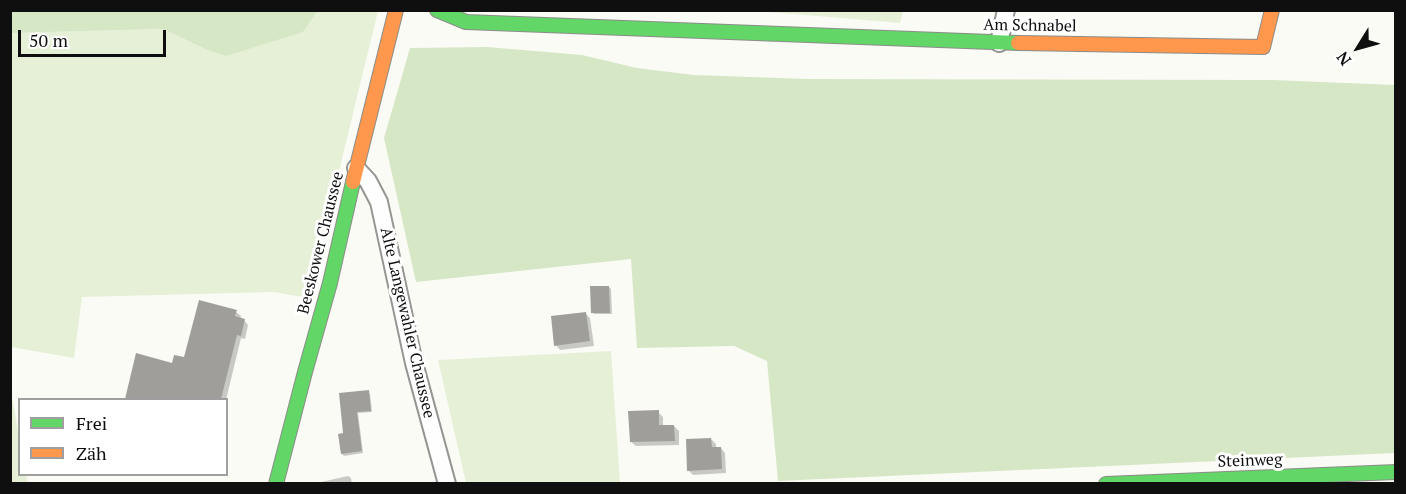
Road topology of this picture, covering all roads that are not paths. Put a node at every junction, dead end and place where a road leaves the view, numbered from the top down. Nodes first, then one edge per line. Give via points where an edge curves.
1 (396, 10) edge
2 (437, 10) edge
3 (1006, 10) edge
4 (1272, 10) edge
5 (999, 43) junction
6 (356, 168) junction
7 (1395, 472) edge
8 (276, 483) edge
9 (447, 483) edge
10 (1106, 483) edge

1 - 6 street, Beeskower Chaussee
2 - 5 street, Am Schnabel via 466,22
3 - 5 street
4 - 5 street, Am Schnabel via 1263,47
6 - 8 street, Beeskower Chaussee via 330,283
6 - 9 street, Alte Langewahler Chaussee via 379,202 414,363
7 - 10 street, Steinweg

